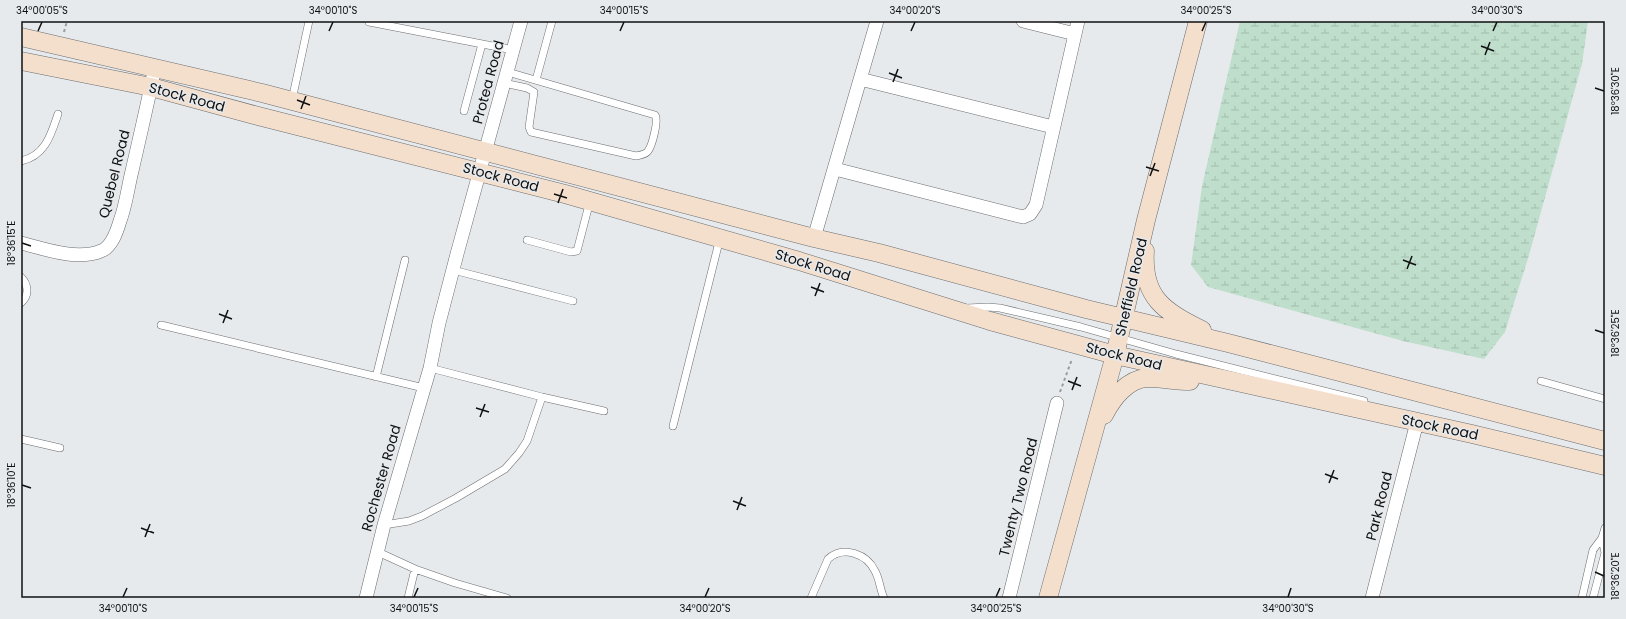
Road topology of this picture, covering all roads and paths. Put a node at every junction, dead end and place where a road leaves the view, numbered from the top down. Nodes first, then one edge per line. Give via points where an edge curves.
1 (309, 21) edge
2 (521, 21) edge
3 (552, 21) edge
4 (877, 21) edge
5 (1023, 21) edge
6 (1078, 21) edge
7 (1198, 21) edge
8 (369, 22) dead end
9 (1075, 34) junction
10 (21, 37) edge
11 (482, 44) junction
12 (513, 50) junction
13 (21, 61) edge
14 (155, 67) junction
15 (506, 78) junction
16 (860, 79) junction
17 (536, 80) junction
18 (151, 87) junction
19 (292, 101) junction
20 (464, 111) dead end
21 (58, 114) dead end
22 (1053, 127) junction
23 (485, 152) junction
24 (21, 161) edge
25 (835, 169) junction
26 (479, 172) junction
27 (590, 201) junction
28 (1146, 220) junction
29 (720, 238) junction
30 (814, 238) junction
31 (527, 240) dead end
32 (21, 243) edge
33 (405, 260) dead end
34 (453, 270) junction
35 (21, 277) edge
36 (573, 301) dead end
37 (21, 303) edge
38 (1124, 318) junction
39 (161, 325) dead end
40 (1228, 343) junction
41 (1117, 346) junction
42 (1074, 353) dead end
43 (430, 368) junction
44 (376, 377) junction
45 (1541, 382) dead end
46 (1237, 383) junction
47 (424, 388) junction
48 (542, 397) junction
49 (1605, 399) edge
50 (1057, 403) joint
51 (1373, 403) dead end
52 (604, 411) dead end
53 (1410, 416) junction
54 (673, 426) dead end
55 (21, 439) edge
56 (1605, 441) edge
57 (60, 448) dead end
58 (1090, 448) junction
59 (1605, 466) edge
60 (384, 525) junction
61 (1605, 528) edge
62 (1602, 538) junction
63 (378, 552) junction
64 (415, 569) junction
65 (1583, 596) edge
66 (366, 598) edge
67 (408, 598) edge
68 (507, 598) edge
69 (811, 598) edge
70 (884, 598) edge
71 (1009, 598) edge
72 (1048, 598) edge
73 (1372, 598) edge
74 (1593, 598) edge

1 - 19 lane
2 - 12 street, Protea Road
3 - 17 lane
4 - 16 street
5 - 9 street
6 - 9 street
7 - 28 main road, Sheffield Road
8 - 11 lane
9 - 22 street
10 - 14 main road, Stock Road
11 - 12 lane
11 - 20 lane
12 - 15 street, Protea Road
13 - 18 main road, Stock Road
14 - 18 street, Quebel Road
14 - 19 main road, Stock Road
15 - 17 lane
15 - 17 lane via 534,92 529,127 531,132 636,156 648,151 657,122 655,115
15 - 23 street, Protea Road
16 - 22 street
16 - 25 street
18 - 26 main road, Stock Road
18 - 32 street, Quebel Road via 120,221 111,243 103,251 80,254
19 - 23 main road, Stock Road
21 - 24 lane via 52,134 40,152
22 - 25 street via 1036,205 1030,214 1023,217
23 - 26 street, Protea Road
23 - 30 main road, Stock Road
25 - 30 street
26 - 27 main road, Stock Road
26 - 34 street, Rochester Road
27 - 29 main road, Stock Road
27 - 31 lane via 577,251 570,252
28 - 38 main road, Sheffield Road
28 - 40 main road via 1144,266 1154,296 1172,314
29 - 41 main road, Stock Road via 990,321
29 - 54 lane
30 - 38 main road, Stock Road
33 - 44 lane
34 - 36 lane
34 - 43 street, Rochester Road
35 - 37 lane via 27,283 27,291
38 - 40 main road, Stock Road
38 - 41 main road, Sheffield Road
39 - 44 lane
40 - 56 main road, Stock Road
41 - 46 main road, Stock Road
41 - 51 lane via 1176,354
41 - 58 main road, Sheffield Road
42 - 50 path via 1062,382
43 - 47 street, Rochester Road
43 - 48 lane
44 - 47 lane
45 - 49 lane
46 - 53 main road, Stock Road
46 - 58 main road via 1145,378 1129,384 1109,405
47 - 60 street, Rochester Road
48 - 52 lane
48 - 60 lane via 527,442 505,469 422,516
50 - 71 street, Twenty Two Road
53 - 59 main road, Stock Road via 1472,434
53 - 73 street, Park Road
55 - 57 lane
58 - 72 main road, Sheffield Road
60 - 63 street, Rochester Road
61 - 62 lane
62 - 65 lane via 1594,550
62 - 74 lane via 1605,553
63 - 64 lane
63 - 66 street, Rochester Road
64 - 67 lane
64 - 68 lane
69 - 70 lane via 828,559 845,551 854,552 875,570

